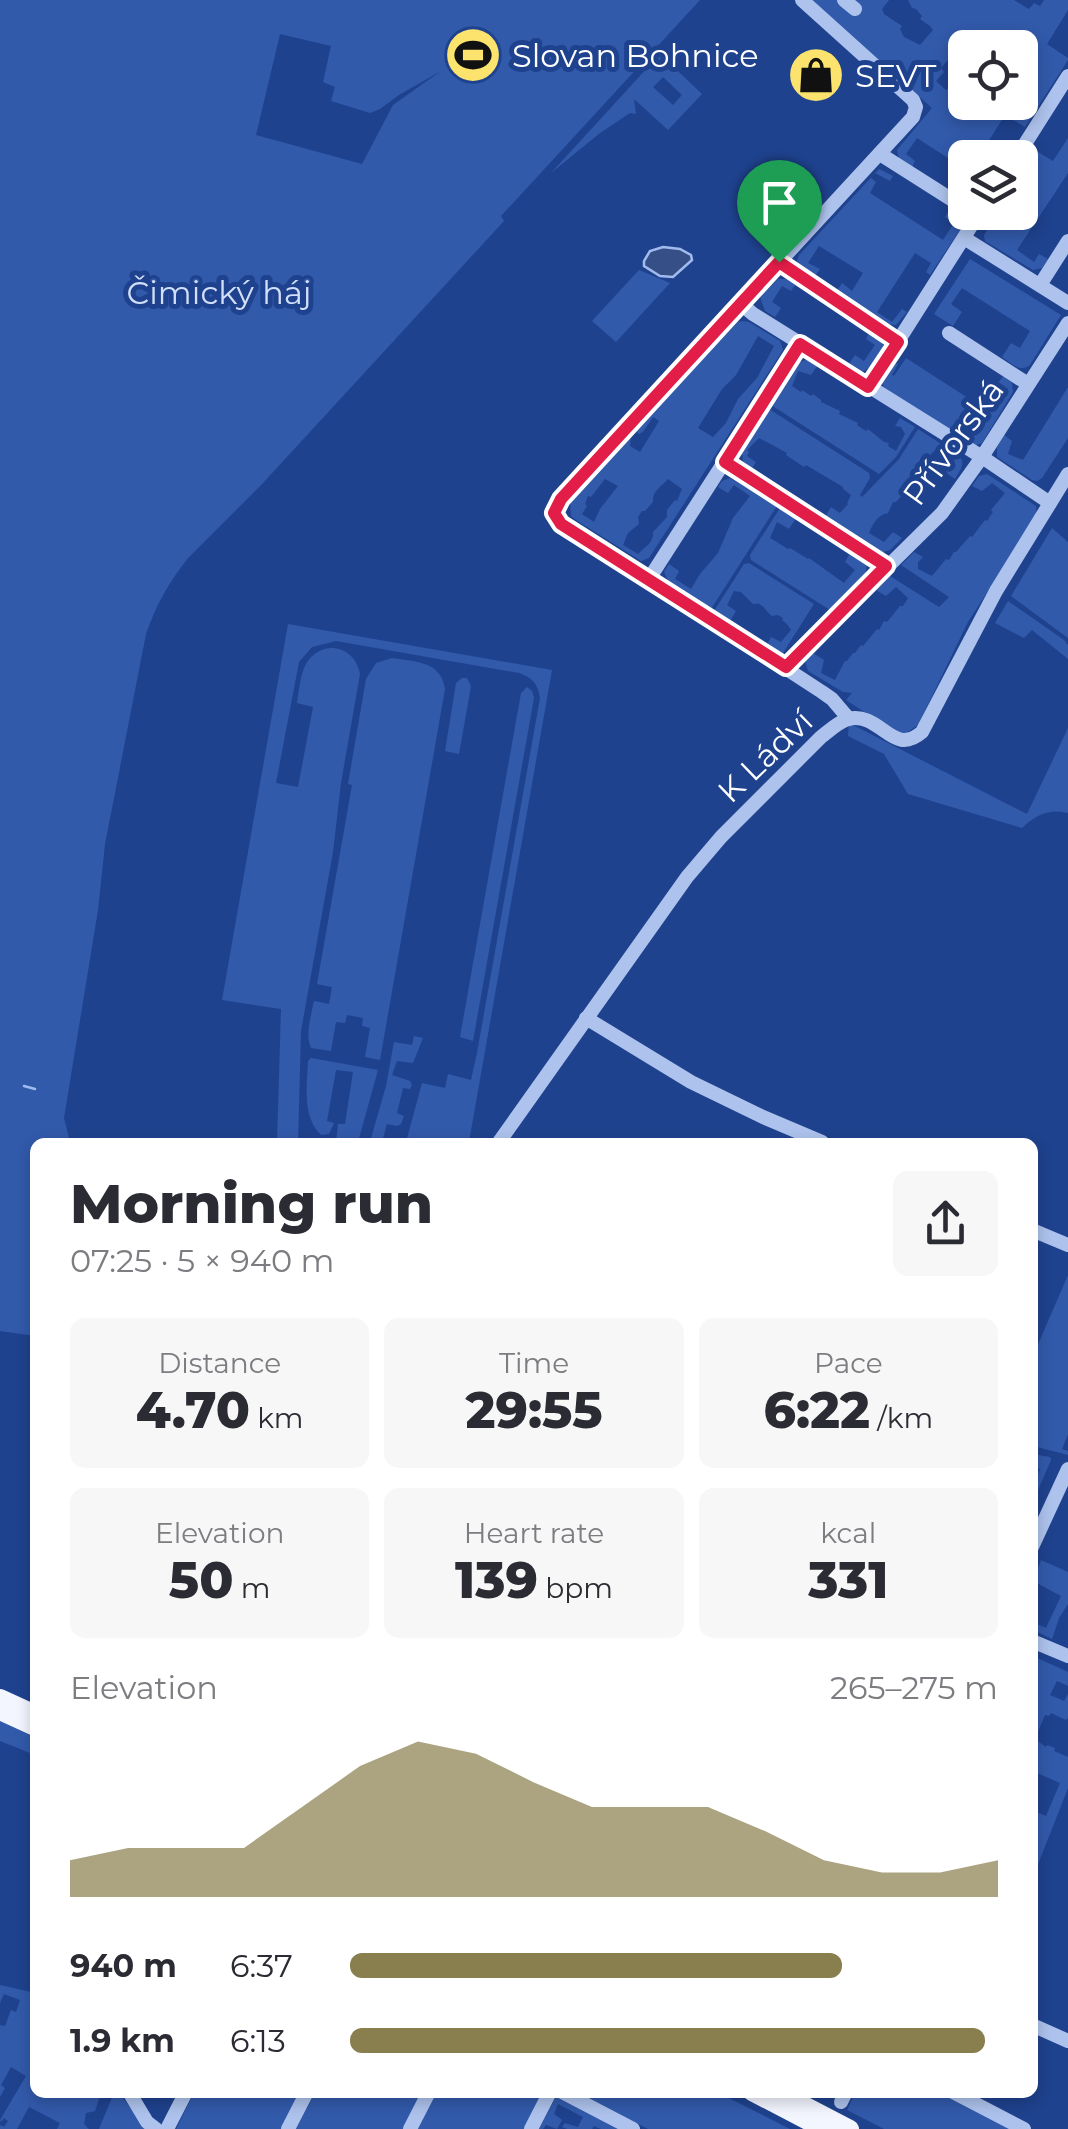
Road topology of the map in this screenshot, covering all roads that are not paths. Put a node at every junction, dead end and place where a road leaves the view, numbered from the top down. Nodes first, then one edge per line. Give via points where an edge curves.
1 (802, 0) edge
2 (1068, 76) edge
3 (1027, 140) edge
4 (880, 154) junction
5 (948, 196) edge
6 (967, 230) edge
7 (964, 238) junction
8 (1068, 241) edge
9 (779, 262) junction
10 (1040, 285) junction
11 (1068, 302) edge
12 (741, 304) junction
13 (1068, 323) edge
14 (949, 333) dead end
15 (898, 342) junction
16 (800, 344) junction
17 (1028, 384) junction
18 (868, 387) junction
19 (982, 458) junction
20 (725, 462) junction
21 (1068, 474) edge
22 (1050, 503) junction
23 (886, 566) junction
24 (650, 579) junction
25 (786, 667) junction
26 (849, 719) junction
27 (586, 1018) junction
28 (502, 1138) edge
29 (812, 1138) edge
30 (1038, 1232) edge
31 (1068, 1245) edge
32 (1068, 1470) edge
33 (1038, 1535) edge
34 (1038, 1644) edge
35 (1068, 1656) edge
36 (0, 1698) edge
37 (0, 1712) edge
38 (30, 1712) edge
39 (30, 1725) edge
40 (1038, 2028) edge
41 (1068, 2041) edge
42 (133, 2098) edge
43 (183, 2098) edge
44 (304, 2098) edge
45 (426, 2098) edge
46 (547, 2098) edge
47 (574, 2098) edge
48 (764, 2098) edge
49 (791, 2098) edge
50 (965, 2098) edge
51 (156, 2129) edge
52 (167, 2129) edge
53 (288, 2129) edge
54 (410, 2129) edge
55 (531, 2129) edge
56 (634, 2129) edge
57 (823, 2129) edge
58 (850, 2129) edge
59 (1024, 2129) edge

1 - 4 street via 915,103 914,117
2 - 3 street
4 - 5 street
4 - 9 street
6 - 7 street
7 - 10 street
7 - 15 street
8 - 10 street
9 - 12 street
9 - 15 street
10 - 11 street
12 - 16 street
12 - 24 street via 554,513 561,524
13 - 17 street, Přívorská
14 - 17 street
15 - 18 street
16 - 18 street
16 - 20 street
17 - 19 street, Přívorská
18 - 19 street
19 - 22 street
19 - 23 street, Přívorská via 942,513
20 - 23 street
20 - 24 street
21 - 22 street, K Ládví
22 - 26 street, K Ládví via 922,732 902,742 868,720
23 - 25 street, Přívorská
24 - 25 street
25 - 26 street via 832,698
26 - 27 street, K Ládví via 821,738 722,837
27 - 28 street, K Ládví
27 - 29 street via 691,1082
30 - 31 street
32 - 33 street
34 - 35 street
36 - 38 main road
37 - 39 main road
40 - 41 street
42 - 51 street
43 - 52 street
44 - 53 street
45 - 54 street
46 - 55 street
47 - 56 street
48 - 57 main road
49 - 58 main road
50 - 59 street

